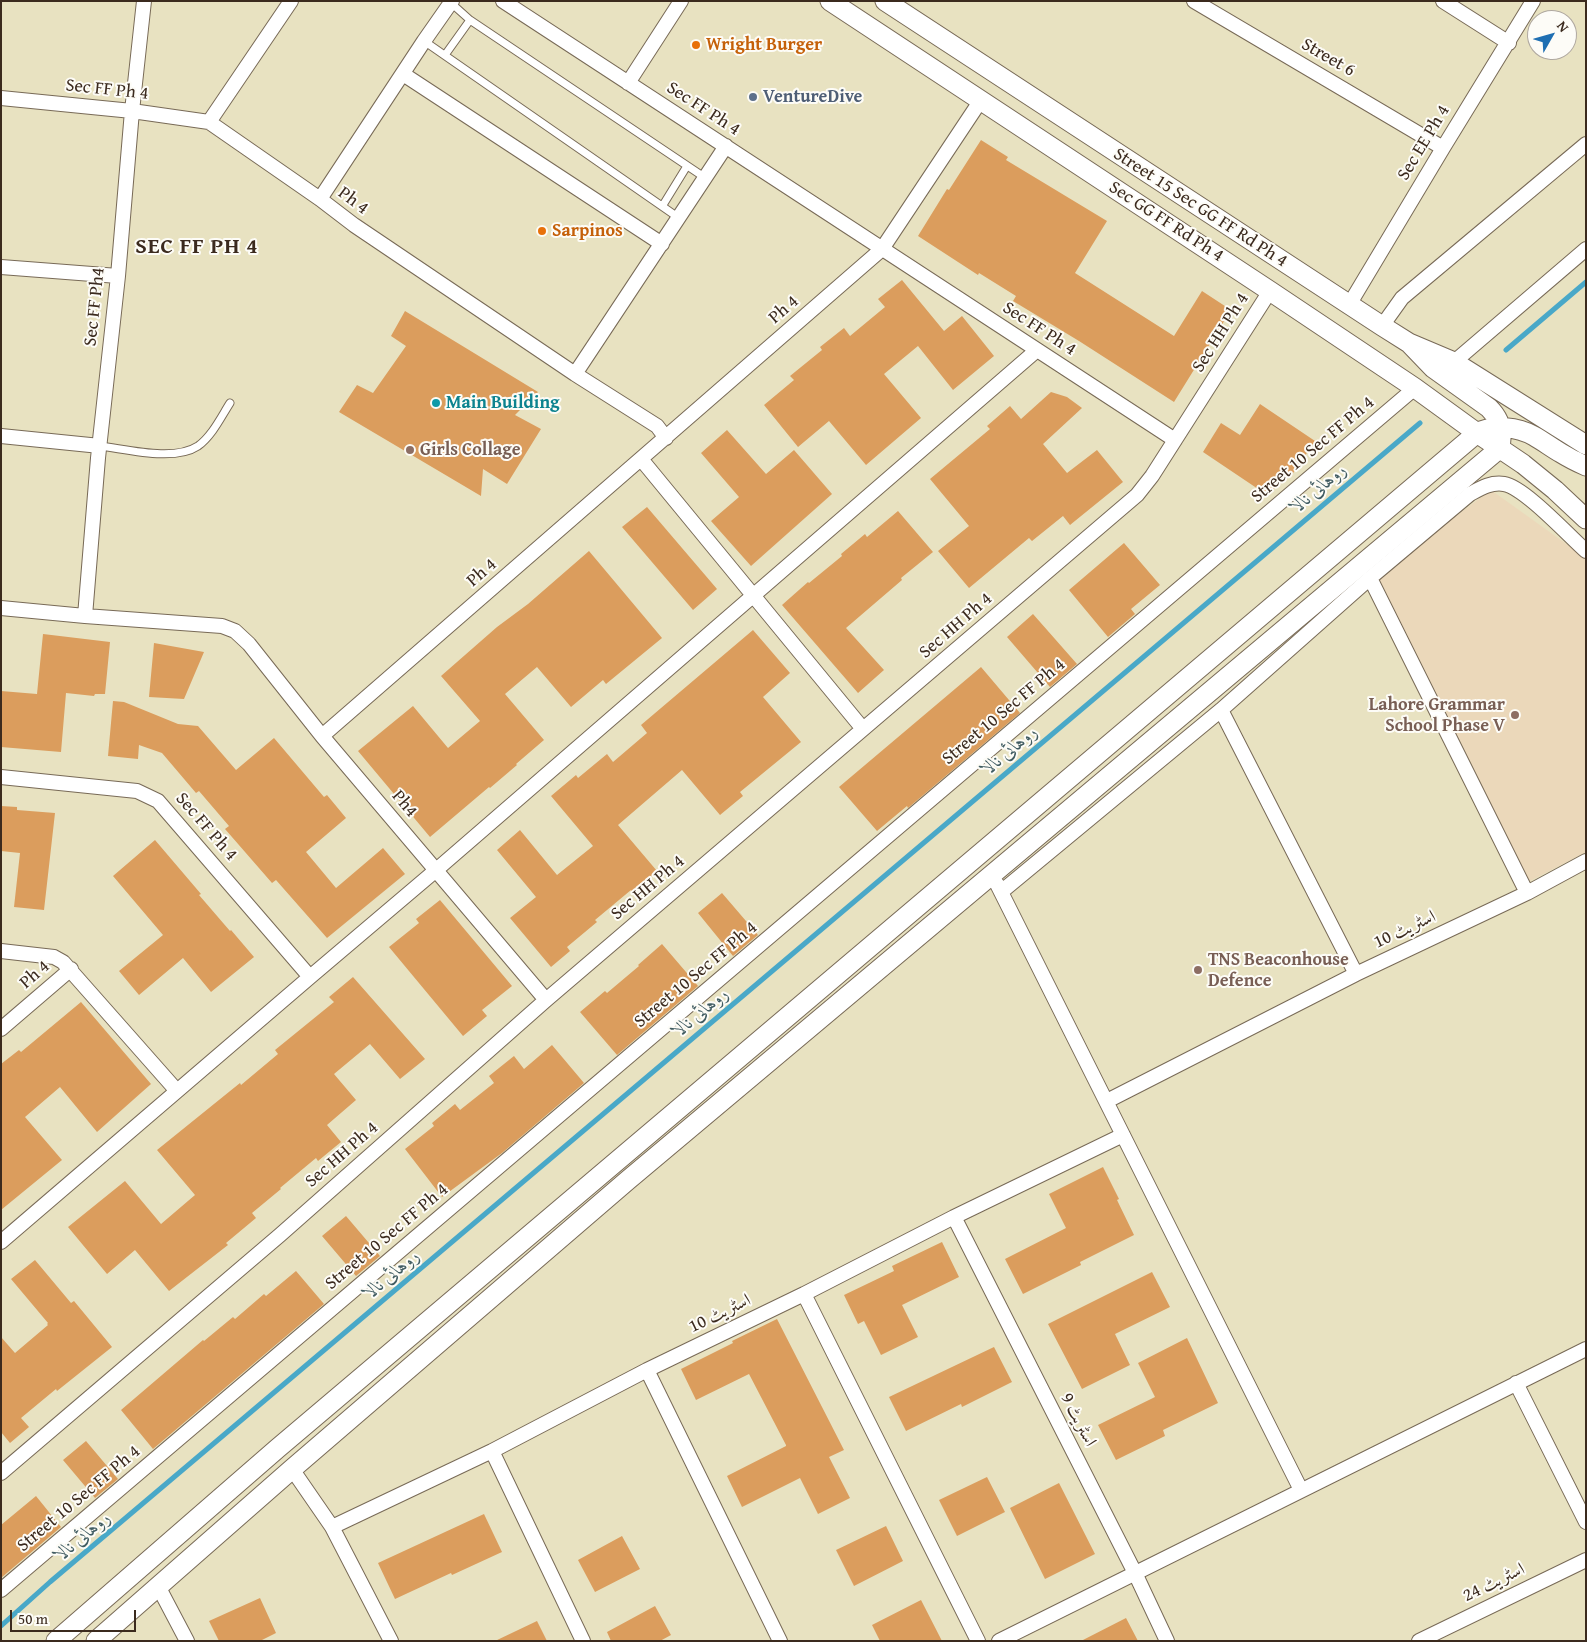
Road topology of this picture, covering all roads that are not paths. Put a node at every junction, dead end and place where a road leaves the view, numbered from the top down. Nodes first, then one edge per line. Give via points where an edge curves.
1 (144, 1) edge
2 (291, 1) edge
3 (503, 1) edge
4 (681, 1) edge
5 (830, 1) edge
6 (885, 1) edge
7 (1194, 1) edge
8 (1443, 1) edge
9 (1533, 1) edge
10 (452, 2) edge
11 (470, 20) junction
12 (424, 41) junction
13 (1508, 43) junction
14 (445, 55) junction
15 (403, 74) junction
16 (628, 83) junction
17 (1, 98) edge
18 (981, 100) junction
19 (132, 111) junction
20 (209, 122) junction
21 (1586, 144) edge
22 (726, 146) junction
23 (1443, 148) junction
24 (687, 166) junction
25 (704, 177) junction
26 (320, 199) junction
27 (662, 205) junction
28 (679, 218) junction
29 (662, 244) junction
30 (882, 249) junction
31 (1586, 249) edge
32 (1, 267) edge
33 (118, 276) junction
34 (1270, 291) junction
35 (1349, 305) junction
36 (1382, 326) junction
37 (1409, 343) junction
38 (1037, 350) junction
39 (1454, 362) junction
40 (575, 374) junction
41 (1414, 388) junction
42 (230, 403) dead end
43 (1500, 428) junction
44 (1477, 433) junction
45 (1, 436) edge
46 (666, 438) junction
47 (1175, 440) junction
48 (1586, 445) edge
49 (100, 446) junction
50 (1499, 449) junction
51 (641, 459) junction
52 (1586, 466) edge
53 (1586, 519) edge
54 (1586, 551) edge
55 (1370, 578) junction
56 (753, 595) junction
57 (1, 608) edge
58 (85, 616) junction
59 (1221, 710) junction
60 (1170, 726) junction
61 (863, 729) junction
62 (322, 736) junction
63 (1182, 742) junction
64 (1, 777) edge
65 (1586, 861) edge
66 (436, 870) junction
67 (992, 875) junction
68 (1002, 892) junction
69 (1527, 893) junction
70 (1, 951) edge
71 (71, 969) junction
72 (1356, 974) junction
73 (310, 977) junction
74 (546, 1000) junction
75 (1, 1029) edge
76 (177, 1091) junction
77 (1106, 1101) junction
78 (1123, 1135) junction
79 (954, 1217) junction
80 (1, 1242) edge
81 (804, 1294) junction
82 (1586, 1349) edge
83 (647, 1370) junction
84 (1516, 1384) junction
85 (492, 1451) junction
86 (292, 1469) junction
87 (1, 1473) edge
88 (1301, 1490) junction
89 (1586, 1522) edge
90 (332, 1526) junction
91 (1586, 1560) edge
92 (1135, 1573) junction
93 (158, 1586) junction
94 (1, 1590) edge
95 (56, 1641) edge
96 (96, 1641) edge
97 (187, 1641) edge
98 (391, 1641) edge
99 (583, 1641) edge
100 (780, 1641) edge
101 (978, 1641) edge
102 (999, 1641) edge
103 (1167, 1641) edge
104 (1419, 1641) edge

1 - 19 street, Sec FF Ph4
2 - 20 street
3 - 16 street, Sec FF Ph 4
4 - 16 street
5 - 18 main road, Sec GG FF Rd Ph 4
6 - 35 main road, Street 15 Sec GG FF Rd Ph 4
7 - 23 street, Street 6
8 - 13 street
9 - 13 street, Sec EE Ph 4
10 - 11 lane
10 - 12 street
11 - 14 lane
11 - 24 lane
12 - 14 lane
12 - 15 street
13 - 23 street, Sec EE Ph 4
14 - 27 lane
15 - 26 street
15 - 29 street
16 - 22 street, Sec FF Ph 4
17 - 19 street, Sec FF Ph 4
18 - 30 street
18 - 34 main road, Sec GG FF Rd Ph 4
19 - 20 street, Sec FF Ph 4
19 - 33 street, Sec FF Ph4
20 - 26 street, Ph 4
21 - 36 street via 1402,298
22 - 25 street
22 - 30 street, Sec FF Ph 4
23 - 35 street, Sec EE Ph 4
24 - 25 lane
24 - 27 lane
25 - 28 street
26 - 40 street, Ph 4
27 - 28 lane
28 - 29 street
29 - 40 street
30 - 38 street, Sec FF Ph 4
30 - 46 street, Ph 4
31 - 39 street
32 - 33 street
33 - 49 street, Sec FF Ph4
34 - 41 main road, Sec GG FF Rd Ph 4
34 - 47 street, Sec HH Ph 4
35 - 36 main road, Street 15 Sec GG FF Rd Ph 4
36 - 37 main road, Street 15 Sec GG FF Rd Ph 4
37 - 39 main road, Street 15 Sec GG FF Rd Ph 4
37 - 43 main road via 1433,368 1496,414
38 - 47 street, Sec FF Ph 4
38 - 56 street
39 - 48 main road, Street 15 Sec GG FF Rd Ph 4
40 - 46 street, Ph 4 via 657,426
41 - 44 main road, Sec GG FF Rd Ph 4
41 - 94 street, Street 10 Sec FF Ph 4
42 - 49 lane via 210,434 197,446 181,453
43 - 44 main road
43 - 50 main road via 1502,440
43 - 52 main road via 1533,435
44 - 50 main road, Sec GG FF Rd Ph 4
44 - 95 main road via 293,1435
45 - 49 street
46 - 51 street, Ph 4
47 - 61 street, Sec HH Ph 4 via 1137,495
49 - 58 street, Sec FF Ph4
50 - 53 main road, Sec GG FF Rd Ph 4 via 1523,464
50 - 60 main road
51 - 56 street
51 - 62 street, Ph 4
54 - 55 street via 1520,492 1505,484 1488,485 1470,494
55 - 59 street
55 - 69 street
56 - 61 street
56 - 66 street
57 - 58 street
58 - 62 street, Ph4 via 222,626 235,631
59 - 63 street
59 - 72 street
60 - 63 street
60 - 67 main road
61 - 74 street, Sec HH Ph 4
62 - 66 street, Ph4
63 - 68 street
64 - 73 street, Sec FF Ph 4 via 137,791 158,801
65 - 69 street, اسٹریٹ 10
66 - 73 street
66 - 74 street, Ph4
67 - 68 street
67 - 86 main road via 636,1173
68 - 77 street
69 - 72 street, اسٹریٹ 10
70 - 71 street via 54,957
71 - 75 street, Ph 4
71 - 76 street
72 - 77 street, اسٹریٹ 10
73 - 76 street
74 - 87 street, Sec HH Ph 4 via 280,1235
76 - 80 street
77 - 78 street
78 - 79 street, اسٹریٹ 10
78 - 88 street
79 - 81 street, اسٹریٹ 10
79 - 92 street, اسٹریٹ 9
81 - 83 street, اسٹریٹ 10
81 - 101 street
82 - 84 street
83 - 85 street, اسٹریٹ 10
83 - 100 street
84 - 88 street
84 - 89 street
85 - 90 street, اسٹریٹ 10
85 - 99 street
86 - 90 street
86 - 93 main road
88 - 92 street
90 - 98 street
91 - 104 street, اسٹریٹ 24
92 - 102 street
92 - 103 street, اسٹریٹ 9
93 - 96 main road
93 - 97 street

